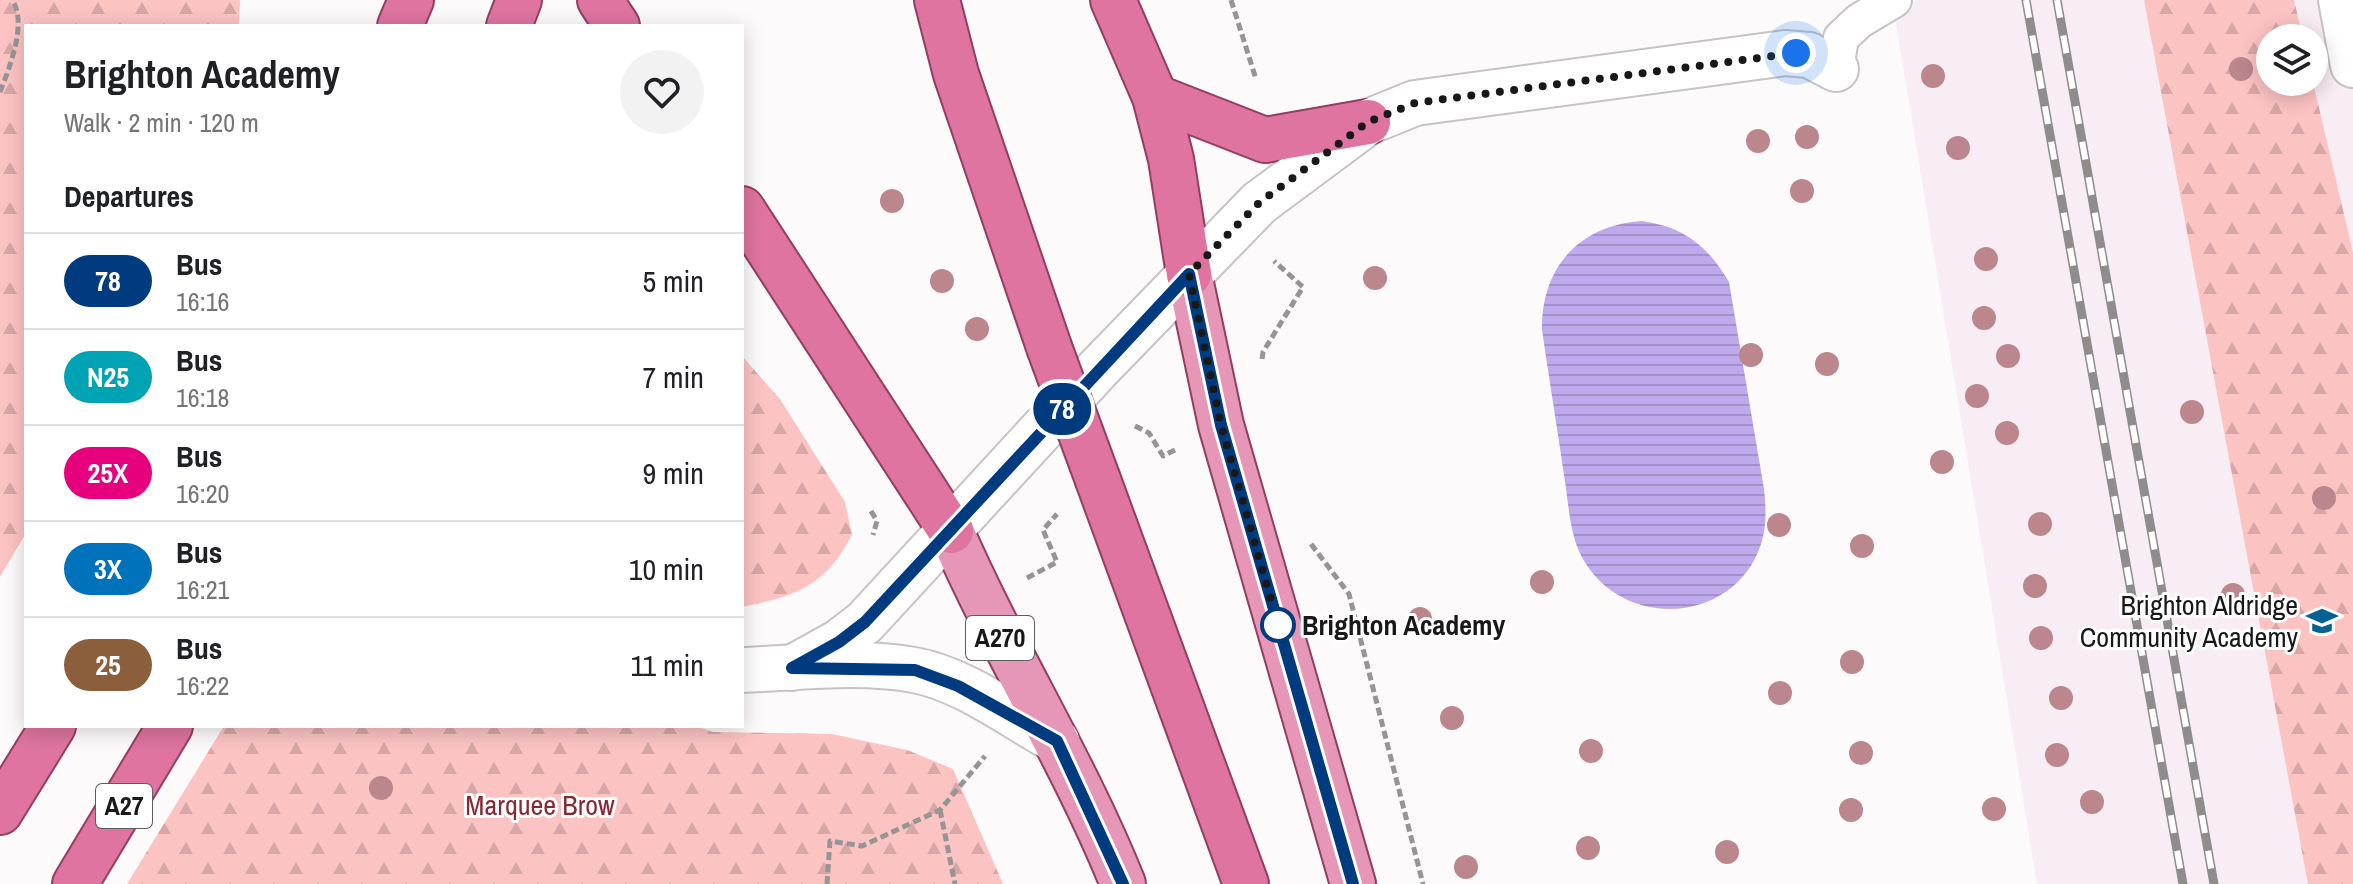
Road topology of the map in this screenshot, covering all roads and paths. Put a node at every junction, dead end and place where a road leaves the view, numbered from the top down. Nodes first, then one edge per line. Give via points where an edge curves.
1 (12, 0) edge
2 (493, 0) edge
3 (519, 0) edge
4 (600, 0) edge
5 (937, 0) edge
6 (1113, 0) edge
7 (1231, 0) edge
8 (1894, 0) edge
9 (2341, 0) edge
10 (507, 24) edge
11 (509, 24) edge
12 (616, 24) edge
13 (2353, 65) edge
14 (1836, 69) joint
15 (0, 92) edge
16 (1155, 97) junction
17 (1368, 122) junction
18 (1265, 140) junction
19 (744, 212) edge
20 (1236, 227) junction
21 (1189, 274) junction
22 (1261, 365) dead end
23 (869, 508) dead end
24 (951, 531) junction
25 (1303, 533) dead end
26 (894, 593) junction
27 (792, 668) junction
28 (744, 670) edge
29 (52, 728) edge
30 (169, 728) edge
31 (1057, 741) junction
32 (991, 749) dead end
33 (940, 810) junction
34 (0, 812) edge
35 (75, 884) edge
36 (827, 884) edge
37 (955, 884) edge
38 (1123, 884) edge
39 (1246, 884) edge
40 (1353, 884) edge
41 (1423, 884) edge

1 - 15 path via 16,50
2 - 10 street
3 - 11 highway
4 - 12 highway
5 - 39 highway, bridge via 956,74 1049,347
6 - 16 highway
7 - 18 path via 1258,87
8 - 14 lane via 1841,38
9 - 13 street
14 - 17 street via 1809,55 1785,53 1415,103
16 - 18 highway
16 - 21 highway via 1171,159
17 - 18 highway
17 - 20 street via 1259,203
19 - 24 highway
20 - 21 street
20 - 22 path via 1303,287 1263,352
21 - 24 street
21 - 40 main road via 1221,425
23 - 26 path via 877,521 867,555
24 - 26 street
24 - 31 main road, A270 via 993,626
25 - 41 path via 1349,594
26 - 27 street via 839,642
27 - 28 street
27 - 31 street via 915,670 958,686
29 - 34 highway
30 - 35 highway, A27
31 - 38 main road, A270
32 - 33 path
33 - 36 path via 862,846 830,841
33 - 37 path

